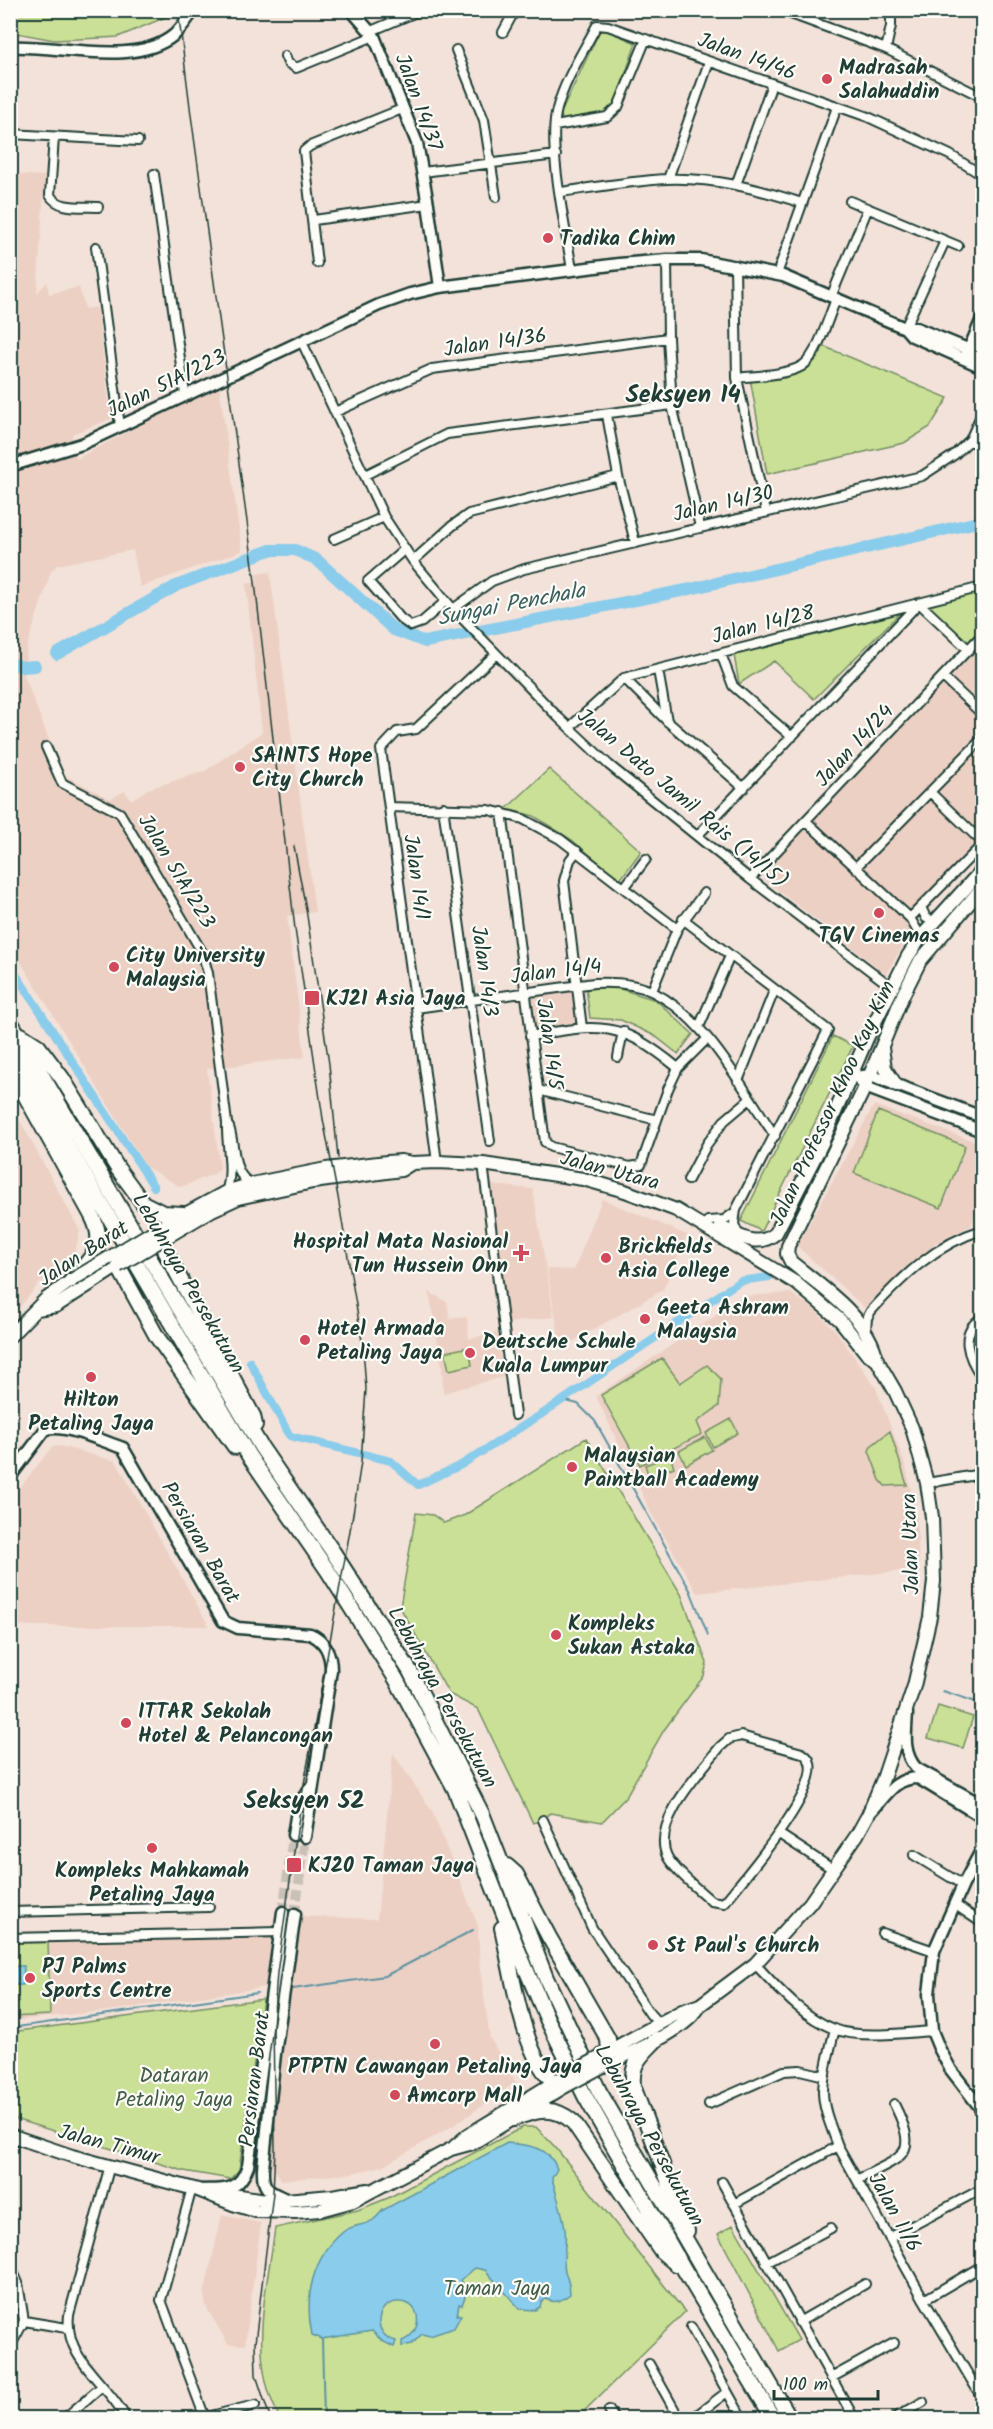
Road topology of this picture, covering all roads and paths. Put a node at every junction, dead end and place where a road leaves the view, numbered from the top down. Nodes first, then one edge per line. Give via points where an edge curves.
1 (194, 10) edge
2 (351, 10) edge
3 (420, 10) edge
4 (515, 10) edge
5 (780, 10) edge
6 (891, 10) edge
7 (979, 10) edge
8 (982, 19) edge
9 (503, 32) dead end
10 (373, 33) junction
11 (646, 39) junction
12 (10, 45) edge
13 (886, 49) junction
14 (456, 50) dead end
15 (285, 56) dead end
16 (709, 62) junction
17 (772, 84) junction
18 (982, 97) edge
19 (837, 107) junction
20 (402, 109) junction
21 (555, 126) junction
22 (10, 134) edge
23 (54, 137) junction
24 (138, 141) dead end
25 (556, 155) junction
26 (490, 163) junction
27 (423, 172) junction
28 (154, 174) dead end
29 (982, 175) edge
30 (668, 179) junction
31 (736, 185) junction
32 (561, 192) junction
33 (496, 197) dead end
34 (850, 201) dead end
35 (802, 203) junction
36 (428, 204) junction
37 (98, 207) dead end
38 (868, 208) junction
39 (314, 220) junction
40 (945, 241) junction
41 (958, 246) dead end
42 (96, 247) dead end
43 (667, 260) junction
44 (317, 263) dead end
45 (735, 265) junction
46 (572, 270) junction
47 (777, 274) junction
48 (440, 287) junction
49 (834, 298) junction
50 (905, 328) junction
51 (981, 329) edge
52 (668, 338) junction
53 (948, 341) junction
54 (302, 342) junction
55 (973, 356) edge
56 (982, 368) edge
57 (736, 378) junction
58 (185, 394) junction
59 (672, 405) junction
60 (335, 412) junction
61 (982, 413) edge
62 (607, 415) junction
63 (120, 426) junction
64 (970, 440) junction
65 (982, 447) edge
66 (10, 466) edge
67 (365, 475) junction
68 (618, 476) junction
69 (766, 512) junction
70 (384, 517) junction
71 (700, 527) junction
72 (334, 539) dead end
73 (635, 542) junction
74 (405, 549) junction
75 (413, 561) junction
76 (982, 587) edge
77 (446, 601) junction
78 (919, 603) junction
79 (453, 609) junction
80 (982, 635) edge
81 (969, 650) junction
82 (494, 651) junction
83 (721, 654) junction
84 (658, 670) junction
85 (943, 677) junction
86 (624, 678) junction
87 (982, 714) edge
88 (667, 721) junction
89 (570, 727) junction
90 (792, 737) junction
91 (982, 739) edge
92 (46, 747) dead end
93 (744, 788) junction
94 (930, 793) junction
95 (389, 807) junction
96 (443, 807) junction
97 (502, 812) junction
98 (807, 822) junction
99 (697, 836) junction
100 (982, 843) edge
101 (577, 851) junction
102 (646, 859) dead end
103 (857, 866) junction
104 (982, 870) edge
105 (750, 879) junction
106 (624, 888) junction
107 (982, 888) edge
108 (704, 893) dead end
109 (921, 907) junction
110 (910, 918) junction
111 (683, 919) junction
112 (935, 921) junction
113 (677, 929) junction
114 (921, 937) junction
115 (730, 956) junction
116 (576, 986) junction
117 (892, 988) junction
118 (652, 991) junction
119 (774, 991) junction
120 (524, 992) junction
121 (470, 999) junction
122 (417, 1008) junction
123 (879, 1017) junction
124 (10, 1021) edge
125 (699, 1027) junction
126 (582, 1028) junction
127 (623, 1031) junction
128 (19, 1034) junction
129 (530, 1036) junction
130 (707, 1039) junction
131 (882, 1047) junction
132 (10, 1048) edge
133 (618, 1057) dead end
134 (10, 1068) edge
135 (678, 1068) junction
136 (864, 1079) junction
137 (738, 1081) junction
138 (896, 1085) junction
139 (538, 1090) junction
140 (750, 1099) junction
141 (956, 1107) junction
142 (982, 1117) edge
143 (952, 1119) junction
144 (657, 1120) junction
145 (227, 1123) junction
146 (982, 1131) edge
147 (775, 1136) junction
148 (490, 1141) dead end
149 (822, 1143) junction
150 (437, 1161) junction
151 (412, 1163) junction
152 (483, 1164) junction
153 (688, 1180) dead end
154 (252, 1184) junction
155 (226, 1192) junction
156 (676, 1210) junction
157 (736, 1210) junction
158 (183, 1214) junction
159 (708, 1221) junction
160 (982, 1230) edge
161 (157, 1236) junction
162 (739, 1236) junction
163 (118, 1266) junction
164 (72, 1280) junction
165 (54, 1300) junction
166 (982, 1318) edge
167 (866, 1334) junction
168 (10, 1336) edge
169 (877, 1360) junction
170 (982, 1377) edge
171 (515, 1415) dead end
172 (261, 1447) junction
173 (249, 1456) junction
174 (982, 1474) edge
175 (10, 1477) edge
176 (927, 1483) junction
177 (908, 1704) junction
178 (311, 1786) junction
179 (982, 1805) edge
180 (868, 1815) junction
181 (982, 1817) edge
182 (543, 1820) dead end
183 (778, 1834) junction
184 (982, 1849) edge
185 (914, 1855) dead end
186 (502, 1861) junction
187 (488, 1869) junction
188 (834, 1870) junction
189 (963, 1885) junction
190 (954, 1904) junction
191 (209, 1906) dead end
192 (10, 1912) edge
193 (283, 1912) tunnel mouth
194 (295, 1914) tunnel mouth
195 (982, 1923) edge
196 (280, 1932) junction
197 (882, 1933) dead end
198 (10, 1938) edge
199 (934, 1950) junction
200 (754, 1964) junction
201 (700, 2005) junction
202 (659, 2024) junction
203 (835, 2030) junction
204 (932, 2031) junction
205 (657, 2039) junction
206 (603, 2058) junction
207 (825, 2076) junction
208 (559, 2083) junction
209 (709, 2104) dead end
210 (894, 2104) dead end
211 (982, 2110) edge
212 (513, 2119) junction
213 (10, 2134) edge
214 (838, 2146) junction
215 (452, 2149) junction
216 (110, 2165) junction
217 (857, 2180) junction
218 (722, 2182) dead end
219 (195, 2189) junction
220 (375, 2189) junction
221 (978, 2191) dead end
222 (288, 2200) junction
223 (734, 2204) junction
224 (831, 2228) dead end
225 (889, 2238) junction
226 (697, 2262) junction
227 (766, 2263) junction
228 (10, 2265) edge
229 (981, 2270) edge
230 (685, 2271) junction
231 (865, 2284) dead end
232 (924, 2300) junction
233 (24, 2321) junction
234 (799, 2322) junction
235 (691, 2327) dead end
236 (67, 2328) junction
237 (894, 2343) dead end
238 (10, 2347) edge
239 (649, 2364) dead end
240 (831, 2378) junction
241 (102, 2386) junction
242 (727, 2392) junction
243 (982, 2398) edge
244 (923, 2402) dead end
245 (255, 2405) dead end
246 (609, 2409) dead end
247 (65, 2418) edge
248 (126, 2418) edge
249 (204, 2418) edge
250 (614, 2418) edge
251 (679, 2418) edge
252 (693, 2418) edge
253 (742, 2418) edge
254 (773, 2418) edge
255 (790, 2418) edge
256 (854, 2418) edge
257 (895, 2418) edge

1 - 12 street via 173,36 126,53
2 - 10 street, Jalan 14/37
3 - 10 street
4 - 9 street
5 - 13 street
6 - 13 street
7 - 8 street
10 - 15 street via 296,68
10 - 20 street, Jalan 14/37
11 - 16 street, Jalan 14/46
11 - 21 street via 618,107 607,117
11 - 21 street, Jalan 14/46 via 597,25 561,95
13 - 18 street
14 - 26 street via 484,120
16 - 17 street, Jalan 14/46
16 - 30 street
17 - 19 street, Jalan 14/46
17 - 31 street
19 - 29 street, Jalan 14/46 via 950,155
19 - 35 street
20 - 27 street, Jalan 14/37 via 417,143
20 - 39 street via 306,149
21 - 25 street, Jalan 14/46
22 - 23 street
23 - 24 street
23 - 37 street via 50,195 53,201 60,205
25 - 26 street
25 - 32 street, Jalan 14/46
26 - 27 street
26 - 33 street
27 - 36 street, Jalan 14/37
28 - 58 street
30 - 31 street
30 - 32 street
31 - 35 street
32 - 46 street, Jalan 14/46
34 - 38 street
35 - 47 street
36 - 39 street
36 - 48 street, Jalan 14/37
38 - 40 street
38 - 49 street
39 - 44 street
40 - 41 street
40 - 50 street
42 - 63 street
43 - 45 street, Jalan 51A/223
43 - 46 street, Jalan 51A/223
43 - 52 street
45 - 47 street, Jalan 51A/223
45 - 57 street
46 - 48 street, Jalan 51A/223
47 - 49 street, Jalan 51A/223
48 - 54 street, Jalan 51A/223 via 380,305
49 - 50 street, Jalan 51A/223
49 - 57 street via 812,355 804,364 792,370
50 - 53 street via 916,328
50 - 55 street via 912,336
51 - 53 street via 963,341
51 - 55 street
52 - 59 street
52 - 60 street, Jalan 14/36 via 432,369
53 - 55 street
54 - 58 street, Jalan 51A/223
54 - 60 street, Jalan Dato Jamil Rais (14/15)
55 - 56 street
57 - 69 street
58 - 63 street, Jalan 51A/223
59 - 62 street
59 - 71 street
60 - 67 street, Jalan Dato Jamil Rais (14/15)
61 - 64 street, Jalan 14/30
62 - 67 street via 447,434
62 - 68 street
63 - 66 street, Jalan 51A/223 via 59,453
64 - 65 street
64 - 69 street, Jalan 14/30 via 922,476
67 - 70 street, Jalan Dato Jamil Rais (14/15)
68 - 73 street
68 - 75 street via 469,514
69 - 71 street, Jalan 14/30
70 - 72 street
70 - 74 street, Jalan Dato Jamil Rais (14/15)
71 - 73 street, Jalan 14/30
73 - 79 street, Jalan 14/30 via 524,568 492,581
74 - 75 street, Jalan Dato Jamil Rais (14/15)
74 - 77 street via 368,581 411,626 422,622
75 - 77 street, Jalan Dato Jamil Rais (14/15)
76 - 78 street, Jalan 14/28
77 - 79 street, Jalan Dato Jamil Rais (14/15)
78 - 81 street
78 - 83 street, Jalan 14/28
78 - 90 street
79 - 82 street, Jalan Dato Jamil Rais (14/15)
80 - 81 street, Jalan 14/24
81 - 85 street, Jalan 14/24
82 - 89 street, Jalan Dato Jamil Rais (14/15)
82 - 95 street, Jalan 14/1 via 416,729 397,732 381,749
83 - 84 street, Jalan 14/28
83 - 90 street via 733,686
84 - 86 street, Jalan 14/28
84 - 88 street
85 - 87 street
85 - 98 street, Jalan 14/24
86 - 88 street
86 - 89 street, Jalan 14/28
88 - 93 street
89 - 99 street, Jalan Dato Jamil Rais (14/15) via 609,765
90 - 93 street
91 - 94 street
92 - 145 street, Jalan 51A/223 via 62,783 120,813 198,943 208,973
93 - 99 street
94 - 100 street
94 - 103 street
95 - 96 street
95 - 122 street, Jalan 14/1
96 - 97 street
96 - 121 street, Jalan 14/3
97 - 101 street via 545,829
97 - 120 street, Jalan 14/5
98 - 103 street
98 - 105 street, Jalan 14/24
99 - 105 street, Jalan Dato Jamil Rais (14/15)
100 - 109 street
101 - 106 street
101 - 116 street via 564,881
102 - 106 street
103 - 110 street
104 - 112 main road, Jalan Professor Khoo Kay Kim
105 - 117 street, Jalan Dato Jamil Rais (14/15)
106 - 113 street
107 - 131 main road, Jalan Professor Khoo Kay Kim via 920,961
108 - 111 street
109 - 110 street
109 - 112 street via 926,918
110 - 114 street
111 - 113 street
111 - 115 street
112 - 114 main road, Jalan Professor Khoo Kay Kim
113 - 118 street
114 - 117 main road, Jalan Professor Khoo Kay Kim
115 - 119 street
115 - 125 street
116 - 118 street, Jalan 14/4 via 616,982
116 - 120 street, Jalan 14/4
116 - 126 street
117 - 123 main road, Jalan Professor Khoo Kay Kim
118 - 125 street, Jalan 14/4
119 - 137 street
119 - 147 street via 827,1028
120 - 121 street, Jalan 14/4
120 - 129 street, Jalan 14/5
121 - 122 street, Jalan 14/4
121 - 148 street, Jalan 14/3
122 - 150 street, Jalan 14/1
123 - 136 main road
123 - 149 main road, Jalan Professor Khoo Kay Kim
124 - 128 highway, Lebuhraya Persekutuan
125 - 130 street, Jalan 14/4
126 - 127 street
126 - 129 street
127 - 133 street
127 - 135 street via 652,1046
128 - 158 highway via 38,1046 143,1203 163,1213
128 - 172 highway, Lebuhraya Persekutuan
129 - 139 street, Jalan 14/5
130 - 135 street
130 - 137 street, Jalan 14/4
131 - 136 main road, Jalan Professor Khoo Kay Kim
131 - 138 main road via 885,1068
132 - 173 highway, Lebuhraya Persekutuan
134 - 164 highway via 99,1233 97,1249
135 - 144 street
136 - 138 street
136 - 143 street
136 - 149 main road
136 - 167 main road, Jalan Professor Khoo Kay Kim via 790,1238 787,1254 791,1262 837,1300
137 - 140 street, Jalan 14/4
138 - 141 street
139 - 144 street
139 - 144 street, Jalan 14/5 via 543,1138 552,1147 630,1167 645,1160
140 - 147 street, Jalan 14/4
140 - 153 street via 707,1144
141 - 142 street
141 - 143 street via 951,1112
143 - 146 street
145 - 154 street, Jalan 51A/223 via 237,1170
145 - 155 street, Jalan 51A/223 via 230,1181
147 - 157 street
149 - 162 main road, Jalan Professor Khoo Kay Kim via 776,1233 761,1241
150 - 151 main road, Jalan Utara
150 - 152 main road, Jalan Utara
151 - 154 main road, Jalan Utara via 326,1169
151 - 161 main road, Jalan Utara via 401,1170 238,1198
152 - 156 main road, Jalan Utara via 600,1183
152 - 171 street
154 - 155 main road, Jalan Utara
155 - 158 main road, Jalan Utara
156 - 159 main road, Jalan Professor Khoo Kay Kim
156 - 169 main road, Jalan Utara via 796,1283 831,1310 867,1354
157 - 159 street via 724,1220
157 - 162 street via 734,1224
158 - 161 main road, Jalan Barat
159 - 162 main road, Jalan Professor Khoo Kay Kim
160 - 167 street via 945,1245 910,1271 871,1311
161 - 163 main road, Jalan Barat, bridge
161 - 164 main road, Jalan Barat, bridge
161 - 172 highway via 253,1416
163 - 165 main road, Jalan Barat
163 - 173 highway via 175,1365 232,1445
164 - 165 main road, Jalan Barat
165 - 168 main road, Jalan Barat via 37,1309
166 - 170 street via 967,1334 967,1345
167 - 169 main road, Jalan Professor Khoo Kay Kim
169 - 176 main road, Jalan Utara via 912,1428
172 - 186 highway, Lebuhraya Persekutuan via 410,1671 463,1773
173 - 187 highway, Lebuhraya Persekutuan via 391,1670 455,1789
174 - 176 street
175 - 178 street, Persiaran Barat via 45,1430 53,1427 125,1450 223,1621 238,1628 310,1634 321,1640 328,1650 330,1670
176 - 177 main road, Jalan Utara via 934,1581 924,1650
177 - 179 street via 905,1749 909,1760
177 - 180 main road, Jalan Utara
178 - 178 street, Persiaran Barat via 299,1836 298,1804
180 - 181 street via 897,1783 918,1778
180 - 188 main road, Jalan Utara
182 - 202 street via 592,1928
183 - 183 street via 721,1904 711,1901 669,1860 664,1844 669,1816 720,1747 741,1736 802,1753 809,1760 806,1788
183 - 188 street
184 - 189 street
185 - 189 street
186 - 206 highway via 516,1874 608,2039
186 - 226 highway, Lebuhraya Persekutuan via 546,1978 598,2091
187 - 208 highway via 529,2044 542,2070
187 - 230 highway, Lebuhraya Persekutuan via 548,2021
188 - 200 main road, Jalan Utara via 789,1928
189 - 190 street
190 - 195 street
190 - 199 street
191 - 192 street
193 - 196 street, Persiaran Barat
194 - 222 street, Persiaran Barat via 262,2181 271,2192
196 - 198 street
196 - 219 street, Persiaran Barat via 248,2166 242,2179 229,2189
197 - 199 street
199 - 204 street via 929,1994
200 - 201 main road, Jalan Utara
200 - 203 street via 792,2003
201 - 202 main road, Jalan Utara via 682,2010
201 - 205 main road, Jalan Utara via 695,2014
202 - 206 main road, Jalan Utara
203 - 204 street via 886,2034
203 - 207 street, Jalan 11/6
204 - 211 street via 951,2070
205 - 206 main road, Jalan Utara
205 - 226 highway via 635,2064 633,2086
206 - 208 main road, Jalan Timur, bridge
207 - 209 street via 784,2071
207 - 214 street, Jalan 11/6 via 823,2093
208 - 212 main road, Jalan Timur
208 - 215 main road, Jalan Timur via 468,2135
210 - 217 street via 908,2133 907,2145 903,2153
212 - 215 main road, Jalan Timur via 472,2143
212 - 230 highway via 540,2110 556,2111 573,2122 662,2252
213 - 216 main road, Jalan Timur
214 - 217 street, Jalan 11/6
214 - 223 street
215 - 220 main road, Jalan Timur
216 - 219 main road, Jalan Timur
216 - 236 street
217 - 225 street, Jalan 11/6
218 - 223 street
219 - 220 main road, Jalan Timur via 245,2208 279,2213 337,2206
219 - 222 main road, Jalan Timur
219 - 249 street via 161,2300
220 - 222 main road, Jalan Timur
221 - 225 street
223 - 227 street
224 - 227 street
225 - 232 street, Jalan 11/6
226 - 255 highway, Lebuhraya Persekutuan
227 - 234 street
228 - 233 street via 18,2283
229 - 232 street
230 - 254 highway, Lebuhraya Persekutuan
231 - 234 street
232 - 243 street, Jalan 11/6
233 - 236 street
233 - 238 street
234 - 240 street
235 - 242 street
236 - 241 street via 85,2367
237 - 240 street
239 - 251 street
240 - 256 street
241 - 247 street
241 - 248 street
242 - 252 street
242 - 253 street
244 - 257 street
245 - 249 street
246 - 250 street

